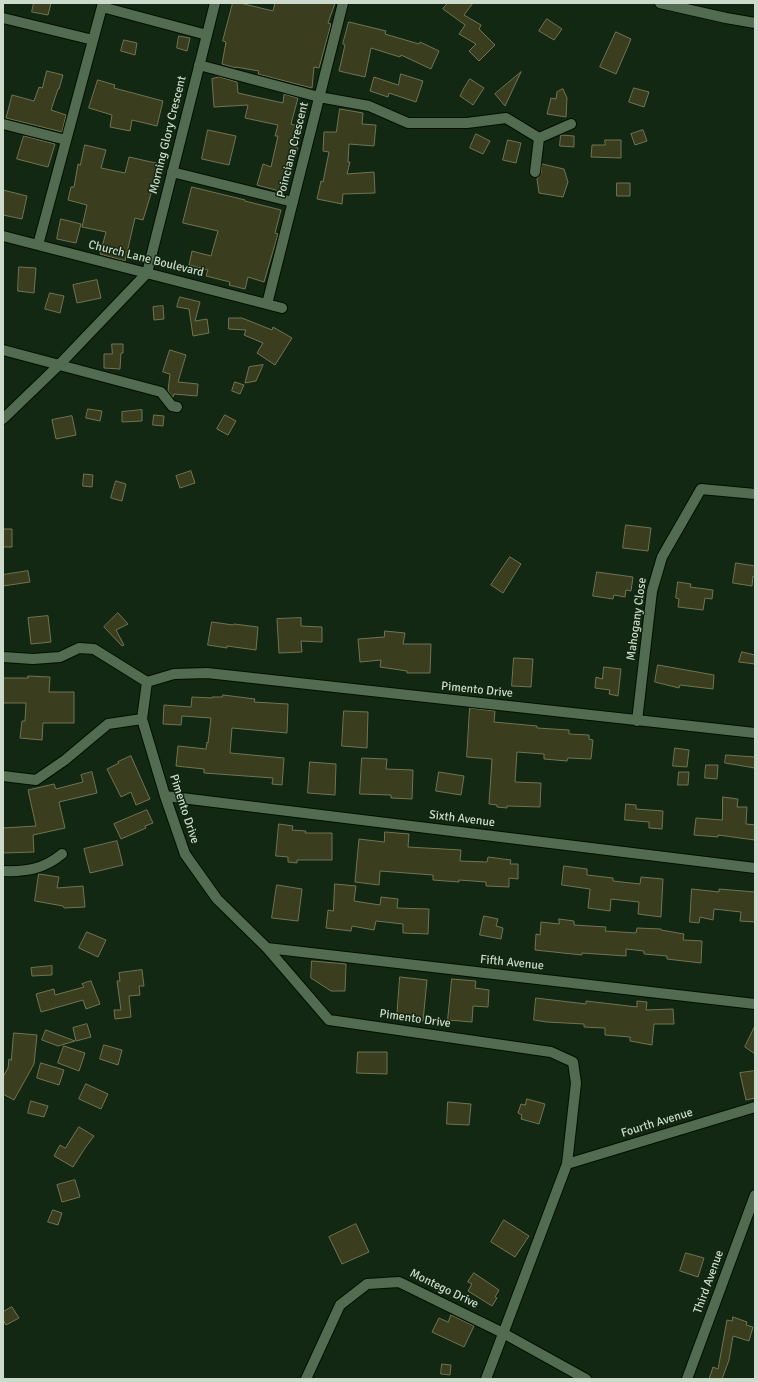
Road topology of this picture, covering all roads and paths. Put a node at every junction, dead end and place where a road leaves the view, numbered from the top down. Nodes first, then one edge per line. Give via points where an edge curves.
1 (215, 3) edge
2 (343, 3) edge
3 (660, 3) edge
4 (102, 5) edge
5 (3, 18) edge
6 (755, 23) edge
7 (207, 35) junction
8 (93, 40) junction
9 (199, 64) junction
10 (319, 97) junction
11 (3, 124) edge
12 (571, 124) dead end
13 (539, 138) junction
14 (66, 140) junction
15 (172, 172) junction
16 (535, 172) dead end
17 (293, 202) junction
18 (3, 236) edge
19 (38, 245) junction
20 (147, 273) junction
21 (267, 304) junction
22 (282, 308) dead end
23 (3, 350) edge
24 (59, 365) junction
25 (177, 407) dead end
26 (3, 419) edge
27 (755, 494) edge
28 (3, 657) edge
29 (147, 682) junction
30 (142, 720) junction
31 (637, 721) junction
32 (755, 733) edge
33 (3, 776) edge
34 (165, 796) junction
35 (62, 854) dead end
36 (755, 868) edge
37 (3, 872) edge
38 (267, 948) junction
39 (755, 1004) edge
40 (755, 1107) edge
41 (567, 1164) junction
42 (755, 1195) edge
43 (503, 1332) junction
44 (306, 1379) edge
45 (486, 1379) edge
46 (586, 1379) edge
47 (687, 1379) edge

1 - 7 street, Morning Glory Crescent
2 - 10 street, Poinciana Crescent
3 - 6 street
4 - 7 street
4 - 8 street
5 - 8 street
7 - 9 street, Morning Glory Crescent
8 - 14 street
9 - 10 street
9 - 15 street, Morning Glory Crescent
10 - 13 street via 368,106 408,123 467,123 506,118
10 - 17 street, Poinciana Crescent
11 - 14 street
12 - 13 street
13 - 16 street
14 - 19 street
15 - 17 street
15 - 20 street, Morning Glory Crescent
17 - 21 street, Poinciana Crescent
18 - 19 street, Church Lane Boulevard
19 - 20 street, Church Lane Boulevard
20 - 21 street, Church Lane Boulevard
20 - 24 street
21 - 22 street, Church Lane Boulevard
23 - 24 street
24 - 25 street via 161,392 172,406
24 - 26 street
27 - 31 street, Mahogany Close via 701,489 662,557 652,590
28 - 29 street via 60,657 79,648 94,649
29 - 30 street, Pimento Drive
29 - 31 street, Pimento Drive via 174,674 207,673
30 - 33 street via 108,724 66,760 36,780
30 - 34 street, Pimento Drive
31 - 32 street, Pimento Drive
34 - 36 street, Sixth Avenue
34 - 38 street, Pimento Drive via 185,854 217,899
35 - 37 street via 43,867
38 - 39 street, Fifth Avenue
38 - 41 street, Pimento Drive via 329,1020 552,1052 574,1062 576,1083
40 - 41 street, Fourth Avenue
41 - 43 street, Pimento Drive
42 - 47 street, Third Avenue
43 - 44 street, Montego Drive via 399,1282 367,1284 340,1305
43 - 45 street, Pimento Drive
43 - 46 street, Montego Drive

